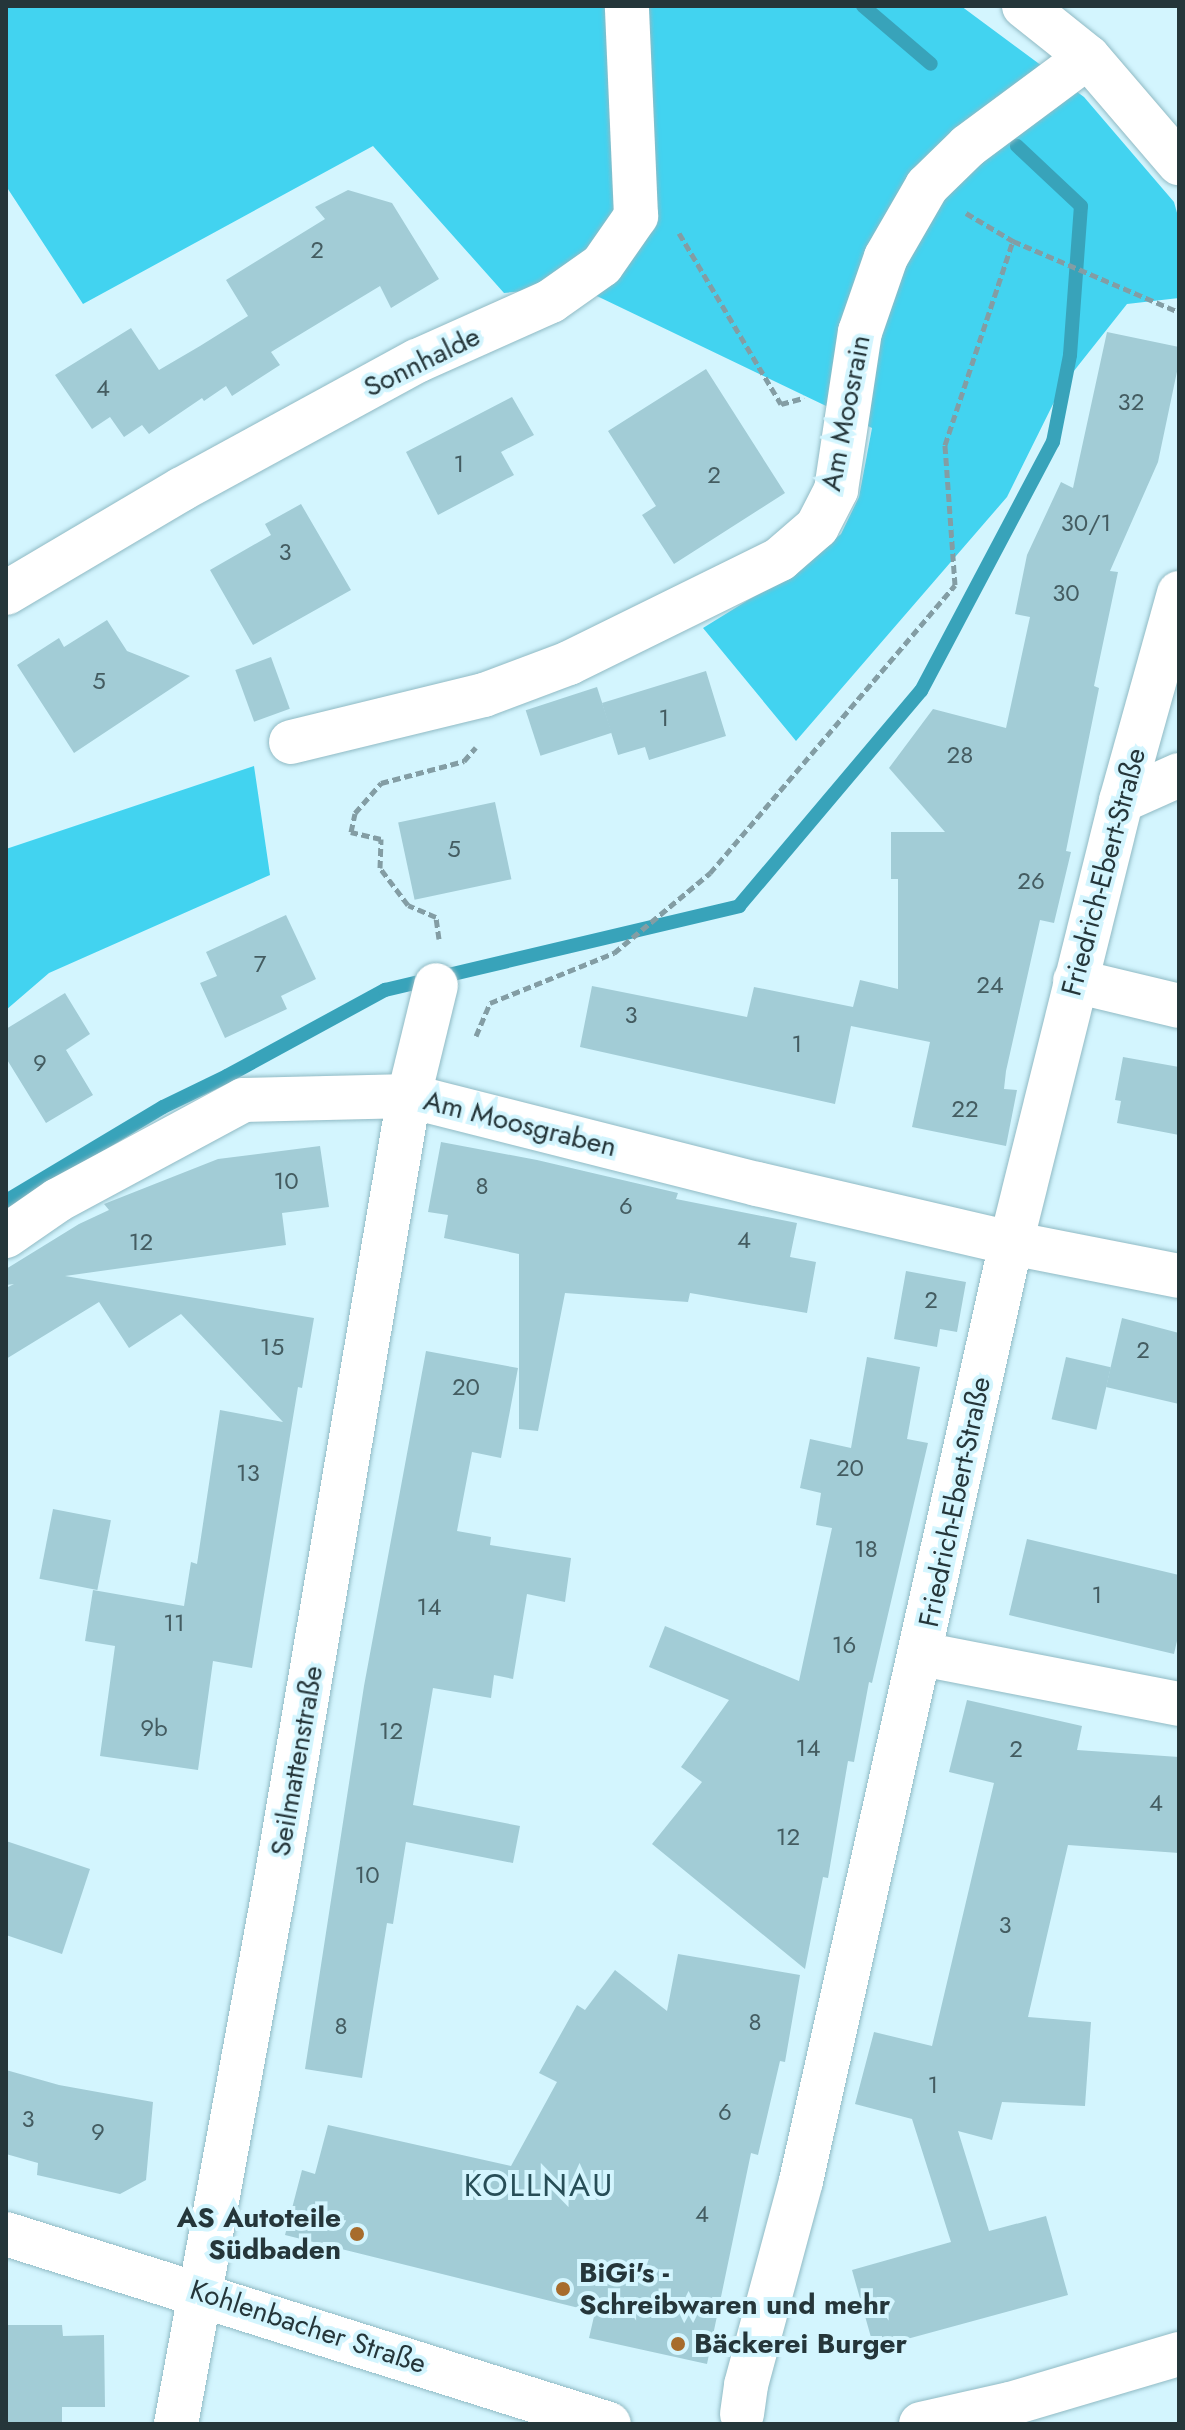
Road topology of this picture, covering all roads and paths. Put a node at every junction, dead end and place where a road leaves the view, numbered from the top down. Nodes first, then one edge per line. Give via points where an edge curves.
1 (627, 6) edge
2 (1031, 9) edge
3 (1088, 57) junction
4 (1179, 163) edge
5 (675, 225) dead end
6 (992, 228) dead end
7 (1013, 241) junction
8 (1179, 312) edge
9 (781, 404) dead end
10 (6, 593) edge
11 (1179, 593) edge
12 (484, 695) junction
13 (291, 742) dead end
14 (1179, 775) edge
15 (1121, 801) junction
16 (438, 965) joint
17 (1075, 981) junction
18 (1179, 1006) edge
19 (427, 1100) junction
20 (6, 1236) edge
21 (1011, 1243) junction
22 (1179, 1276) edge
23 (922, 1654) junction
24 (1179, 1704) edge
25 (6, 2234) edge
26 (197, 2291) junction
27 (1179, 2354) edge
28 (740, 2421) edge
29 (176, 2424) edge
30 (609, 2424) edge
31 (921, 2424) edge

1 - 10 street, Sonnhalde via 636,216 602,265 551,301 403,369 182,489
2 - 3 street
3 - 4 street
3 - 12 street, Am Moosrain via 968,146 920,198 886,257 860,332 836,490 817,527 780,559 569,663
5 - 9 path
6 - 7 path
7 - 8 path
7 - 19 path via 945,445 955,585 710,873 614,953 490,1003
11 - 15 street, Friedrich-Ebert-Straße
12 - 13 street, Am Moosrain
12 - 16 path via 490,730 464,761 381,783 355,813 351,832 381,839 380,868 408,905 436,917
14 - 15 street
15 - 17 street, Friedrich-Ebert-Straße
16 - 19 street, Seilmattenstraße
17 - 18 street
17 - 21 street, Friedrich-Ebert-Straße
19 - 20 street, Am Moosgraben via 244,1100 58,1200
19 - 21 street, Am Moosgraben
19 - 26 street, Seilmattenstraße
21 - 22 street, Am Moosgraben
21 - 23 street, Friedrich-Ebert-Straße
23 - 24 street
23 - 28 street, Friedrich-Ebert-Straße
25 - 26 street, Kohlenbacher Straße
26 - 29 street, Seilmattenstraße
26 - 30 street, Kohlenbacher Straße
27 - 31 street via 1010,2404

